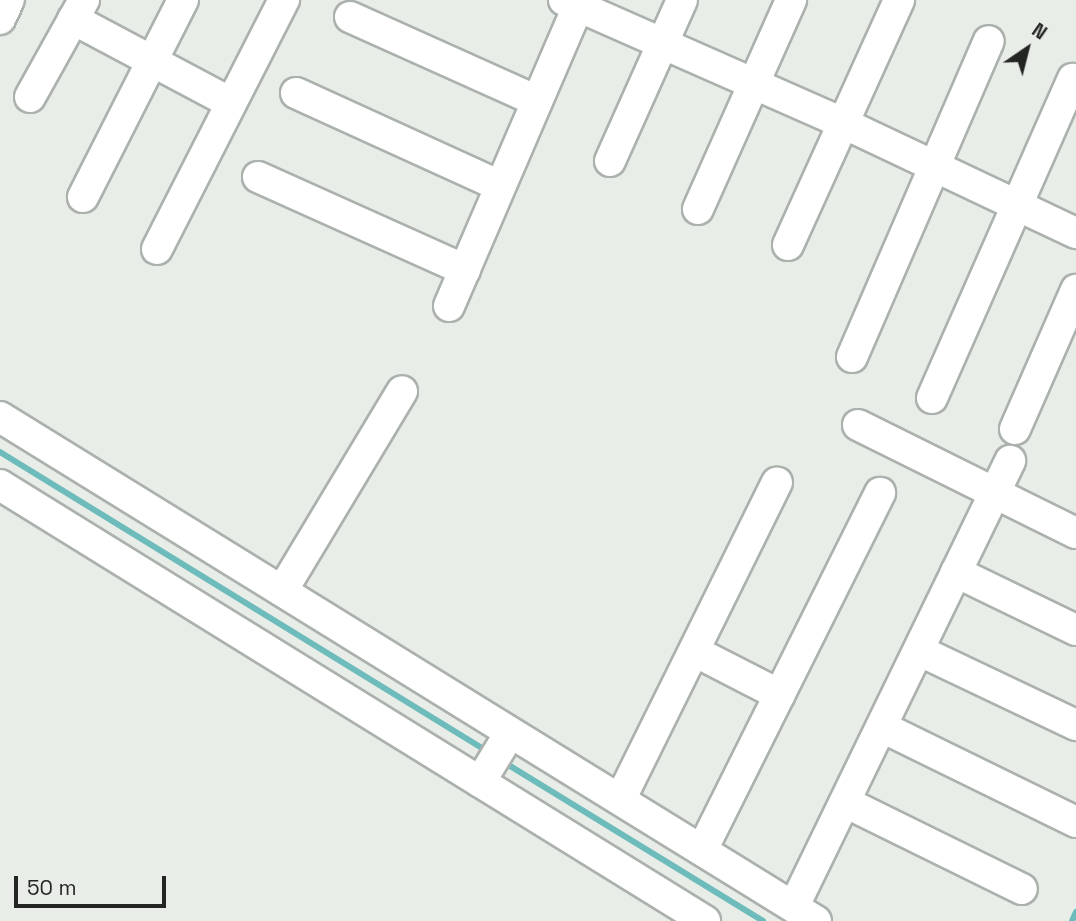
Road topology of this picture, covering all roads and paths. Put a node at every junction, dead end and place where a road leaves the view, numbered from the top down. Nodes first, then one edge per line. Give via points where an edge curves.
1 (9, 0) edge
2 (183, 0) edge
3 (285, 0) edge
4 (682, 0) edge
5 (791, 0) edge
6 (899, 0) edge
7 (574, 2) edge
8 (79, 9) edge
9 (351, 18) dead end
10 (0, 19) edge
11 (989, 41) dead end
12 (661, 43) junction
13 (152, 61) junction
14 (1073, 79) dead end
15 (753, 83) junction
16 (296, 93) dead end
17 (30, 97) dead end
18 (537, 101) junction
19 (231, 103) junction
20 (844, 123) junction
21 (610, 161) dead end
22 (934, 168) junction
23 (258, 177) dead end
24 (500, 186) junction
25 (83, 197) dead end
26 (1016, 208) junction
27 (698, 209) dead end
28 (1076, 233) edge
29 (788, 245) dead end
30 (157, 249) dead end
31 (465, 270) junction
32 (1076, 290) edge
33 (449, 306) dead end
34 (852, 357) dead end
35 (402, 391) dead end
36 (932, 398) dead end
37 (0, 417) edge
38 (858, 425) dead end
39 (1015, 429) dead end
40 (1010, 461) dead end
41 (777, 482) dead end
42 (0, 485) edge
43 (880, 493) dead end
44 (995, 493) junction
45 (1076, 533) edge
46 (956, 572) junction
47 (282, 591) junction
48 (1076, 630) edge
49 (920, 651) junction
50 (696, 652) junction
51 (780, 695) junction
52 (1076, 725) edge
53 (882, 727) junction
54 (496, 757) junction
55 (621, 798) junction
56 (845, 802) junction
57 (1076, 821) edge
58 (703, 848) junction
59 (1022, 889) dead end
60 (805, 914) edge
61 (705, 921) edge

1 - 10 street
2 - 13 street
3 - 19 street
4 - 12 street
5 - 15 street
6 - 20 street
7 - 12 street
7 - 18 street
8 - 13 street
8 - 17 street
9 - 18 street
11 - 22 street
12 - 15 street
12 - 21 street
13 - 19 street
13 - 25 street
14 - 26 street
15 - 20 street
15 - 27 street
16 - 24 street
18 - 24 street
19 - 30 street
20 - 22 street
20 - 29 street
22 - 26 street
22 - 34 street
23 - 31 street
24 - 31 street
26 - 28 street
26 - 36 street
31 - 33 street
32 - 39 street
35 - 47 street
37 - 47 street
38 - 44 street
40 - 44 street
41 - 50 street
42 - 54 street
43 - 51 street
44 - 45 street
44 - 46 street
46 - 48 street
46 - 49 street
47 - 54 street
49 - 52 street
49 - 53 street
50 - 51 street
50 - 55 street
51 - 58 street
53 - 56 street
53 - 57 street
54 - 55 street
54 - 61 street
55 - 58 street
56 - 59 street
56 - 60 street
58 - 60 street

